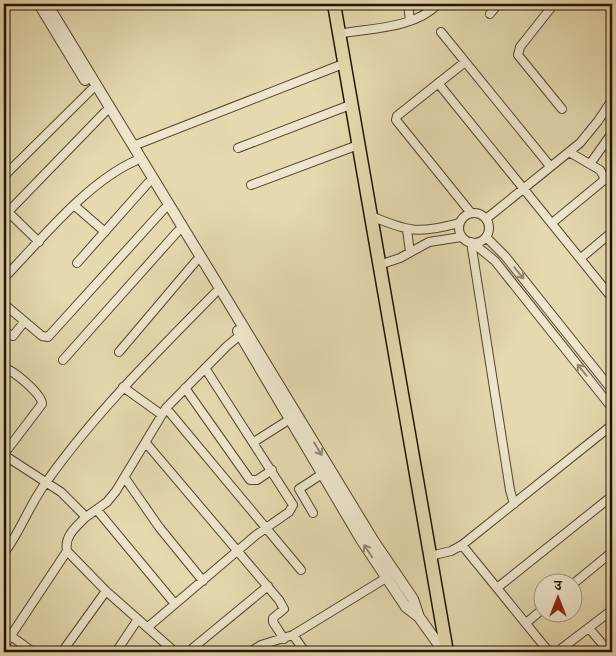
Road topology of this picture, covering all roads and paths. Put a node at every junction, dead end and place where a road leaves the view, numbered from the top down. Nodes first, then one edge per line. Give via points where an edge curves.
1 (39, 4) edge
2 (47, 4) edge
3 (334, 4) edge
4 (408, 4) edge
5 (438, 4) edge
6 (498, 4) edge
7 (554, 4) edge
8 (490, 14) dead end
9 (410, 21) junction
10 (441, 32) dead end
11 (338, 34) junction
12 (465, 62) junction
13 (343, 64) junction
14 (438, 83) junction
15 (91, 90) junction
16 (611, 104) edge
17 (350, 105) junction
18 (562, 109) dead end
19 (105, 112) junction
20 (612, 133) edge
21 (358, 145) junction
22 (133, 146) junction
23 (238, 148) dead end
24 (570, 152) junction
25 (135, 161) junction
26 (590, 164) junction
27 (550, 166) junction
28 (4, 176) edge
29 (148, 182) junction
30 (251, 185) dead end
31 (523, 188) junction
32 (75, 206) junction
33 (164, 209) junction
34 (6, 210) edge
35 (471, 213) junction
36 (370, 216) junction
37 (486, 219) junction
38 (459, 223) junction
39 (552, 224) junction
40 (408, 230) junction
41 (178, 231) junction
42 (105, 232) junction
43 (612, 233) edge
44 (461, 236) junction
45 (486, 237) junction
46 (39, 242) junction
47 (472, 243) junction
48 (410, 252) junction
49 (581, 258) junction
50 (196, 261) junction
51 (77, 263) dead end
52 (380, 265) junction
53 (4, 278) edge
54 (609, 288) edge
55 (216, 293) junction
56 (612, 298) edge
57 (4, 304) edge
58 (24, 322) junction
59 (4, 332) edge
60 (243, 333) junction
61 (119, 352) dead end
62 (63, 360) dead end
63 (4, 368) edge
64 (206, 368) junction
65 (123, 387) junction
66 (185, 388) junction
67 (612, 390) edge
68 (612, 408) edge
69 (164, 411) junction
70 (290, 419) junction
71 (612, 425) edge
72 (254, 442) junction
73 (146, 443) junction
74 (4, 455) edge
75 (272, 470) junction
76 (322, 474) junction
77 (125, 478) junction
78 (46, 482) junction
79 (612, 498) edge
80 (514, 504) junction
81 (98, 510) junction
82 (313, 513) dead end
83 (86, 517) junction
84 (267, 528) junction
85 (462, 544) junction
86 (68, 551) junction
87 (238, 551) junction
88 (612, 552) edge
89 (4, 553) edge
90 (430, 556) junction
91 (300, 570) dead end
92 (584, 576) edge
93 (386, 578) junction
94 (203, 581) junction
95 (268, 586) junction
96 (497, 588) junction
97 (106, 591) junction
98 (175, 604) junction
99 (612, 610) edge
100 (534, 616) edge
101 (419, 617) junction
102 (138, 619) junction
103 (526, 623) junction
104 (148, 627) junction
105 (589, 628) junction
106 (4, 631) edge
107 (293, 635) junction
108 (12, 636) junction
109 (284, 639) junction
110 (4, 646) edge
111 (172, 651) edge
112 (33, 652) edge
113 (62, 652) edge
114 (116, 652) edge
115 (188, 652) edge
116 (250, 652) edge
117 (305, 652) edge
118 (446, 652) edge
119 (549, 652) edge
120 (557, 652) edge
121 (609, 652) edge

1 - 15 street
2 - 22 street
3 - 11 main road
4 - 9 street
5 - 9 street
6 - 8 street
7 - 18 street via 520,47 518,55
9 - 11 street
10 - 12 street
11 - 13 main road
12 - 14 street
12 - 27 street
13 - 17 main road
13 - 22 street
14 - 31 street
14 - 35 street via 396,120
15 - 19 street
15 - 28 street
16 - 24 street via 589,134
17 - 21 main road
17 - 23 street
19 - 25 street
19 - 34 street
20 - 26 street
21 - 30 street
21 - 36 main road
22 - 60 street
24 - 26 street
24 - 27 street
25 - 29 street
25 - 32 street via 109,175
26 - 39 street via 603,173 603,181
27 - 31 street
29 - 33 street
29 - 42 street
31 - 37 street
31 - 39 street
32 - 42 street
32 - 46 street
33 - 41 street
33 - 58 street via 50,334 42,336
34 - 46 street
35 - 37 street
35 - 38 street
36 - 40 street
36 - 52 main road
37 - 45 street via 489,228
38 - 40 street via 427,231
38 - 44 street
39 - 49 street
40 - 48 street
41 - 50 street
41 - 62 street
42 - 51 street
43 - 49 street
44 - 47 street
44 - 48 street via 429,242
45 - 47 street
45 -> 67 street via 505,256
46 - 53 street
68 -> 47 street via 495,261
47 - 80 street
48 - 52 street
49 - 54 street
50 - 55 street
50 - 61 street
52 - 90 main road
54 - 56 street
55 - 60 street
55 - 65 street
57 - 58 street
58 - 59 street via 13,336
60 - 64 street
60 - 70 street
60 -> 101 street via 413,598
63 - 74 street via 11,370 40,396 42,404
64 - 66 street
64 - 72 street
65 - 69 street
65 - 78 street
66 - 69 street
66 - 75 street via 250,480 257,480
69 - 73 street
69 - 84 street
70 - 72 street
70 - 76 street
71 - 80 street
72 - 75 street
73 - 77 street
73 - 87 street
74 - 78 street
75 - 84 street via 293,505 289,512
76 - 82 street via 299,489
93 -> 76 street
77 - 81 street
77 - 94 street
78 - 83 street
78 - 89 street
79 - 96 street
80 - 85 street
81 - 83 street
81 - 98 street
83 - 86 street via 71,532
84 - 87 street
84 - 91 street
85 - 90 street via 451,551
85 - 96 street
86 - 97 street
86 - 108 street
87 - 94 street
87 - 95 street
88 - 92 street
90 - 118 main road
93 - 101 street via 406,607
93 - 107 street
94 - 98 street
95 - 109 street via 283,605 284,609 273,618 273,622
95 - 115 street
96 - 103 street
97 - 102 street
97 - 113 street
98 - 104 street
99 - 105 street
100 - 103 street
101 - 118 street
102 - 104 street
102 - 114 street
103 - 119 street
104 - 111 street
105 - 120 street
105 - 121 street
106 - 108 street
107 - 109 street
107 - 117 street
108 - 110 street
108 - 112 street
109 - 116 street via 261,645

